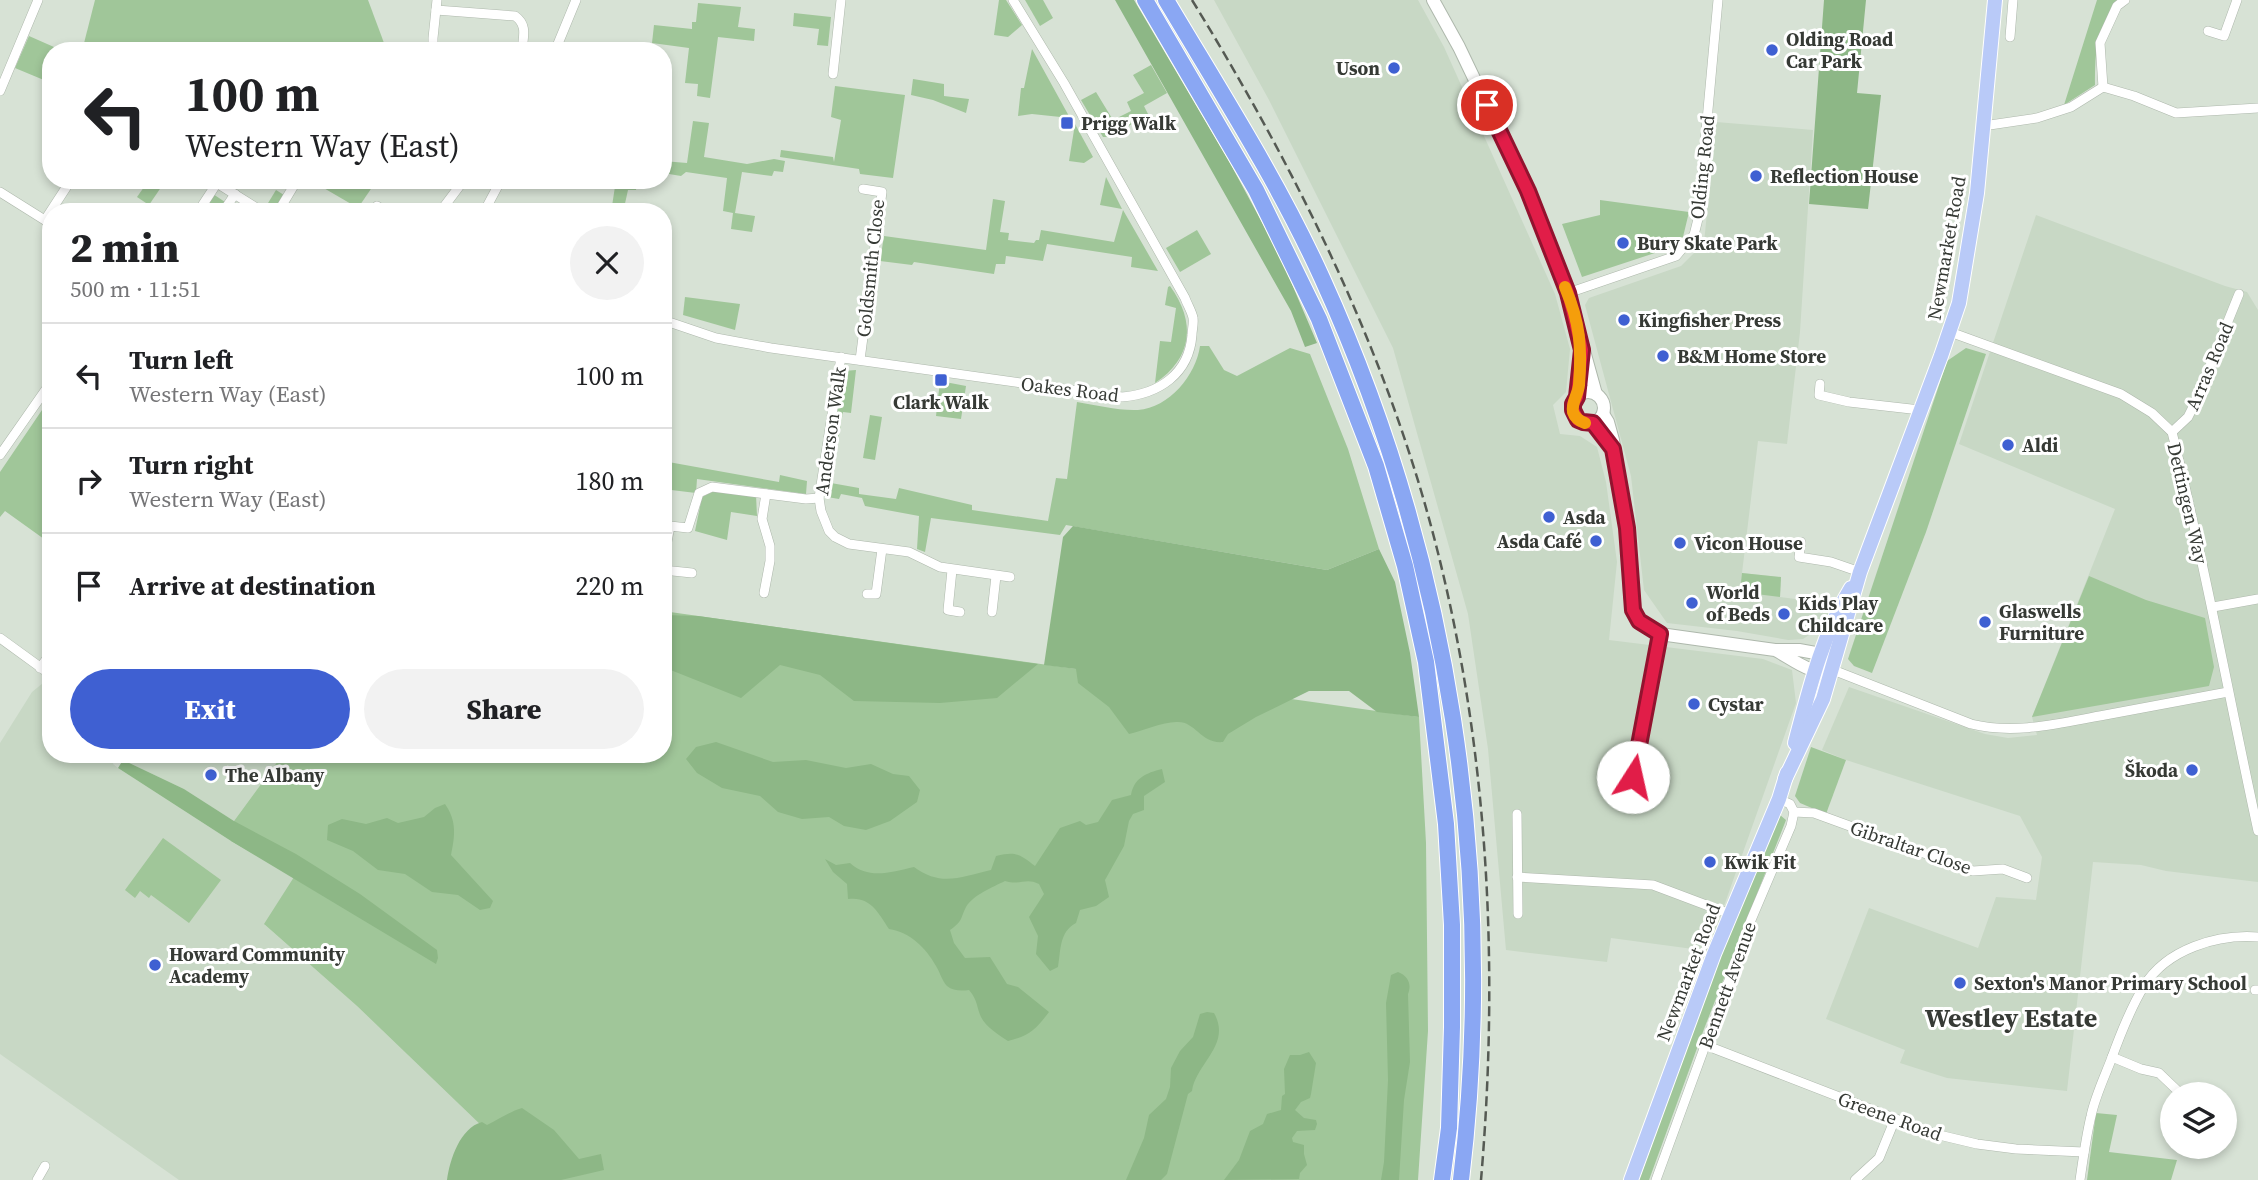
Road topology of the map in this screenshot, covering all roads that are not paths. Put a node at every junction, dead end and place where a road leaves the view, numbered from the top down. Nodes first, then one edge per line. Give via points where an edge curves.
1 (38, 0) edge
2 (576, 0) edge
3 (841, 0) edge
4 (1013, 0) edge
5 (1145, 0) edge
6 (1166, 0) edge
7 (1433, 0) edge
8 (1718, 0) edge
9 (1995, 0) edge
10 (2013, 0) edge
11 (2124, 0) edge
12 (2237, 0) edge
13 (437, 5) edge
14 (2208, 31) dead end
15 (2010, 37) dead end
16 (432, 42) edge
17 (523, 42) edge
18 (559, 42) edge
19 (833, 74) dead end
20 (2103, 87) junction
21 (0, 91) edge
22 (2258, 108) edge
23 (1983, 126) junction
24 (226, 189) edge
25 (863, 189) dead end
26 (0, 192) edge
27 (234, 194) junction
28 (228, 203) edge
29 (248, 203) edge
30 (42, 218) edge
31 (1568, 293) junction
32 (2239, 294) dead end
33 (672, 323) edge
34 (1950, 332) junction
35 (1582, 350) junction
36 (841, 357) junction
37 (860, 360) junction
38 (1820, 384) dead end
39 (1596, 394) junction
40 (42, 395) edge
41 (1577, 397) junction
42 (1920, 410) junction
43 (1598, 418) junction
44 (2172, 432) junction
45 (0, 455) edge
46 (766, 494) junction
47 (819, 498) junction
48 (672, 526) edge
49 (1801, 542) dead end
50 (882, 549) junction
51 (952, 570) junction
52 (672, 571) edge
53 (1860, 572) junction
54 (692, 573) dead end
55 (996, 576) junction
56 (1010, 577) dead end
57 (764, 593) dead end
58 (867, 594) dead end
59 (2258, 599) edge
60 (2213, 607) junction
61 (992, 611) dead end
62 (960, 612) dead end
63 (1660, 634) junction
64 (0, 638) edge
65 (1775, 650) junction
66 (1821, 654) junction
67 (42, 665) edge
68 (40, 668) joint
69 (1833, 670) junction
70 (1815, 672) junction
71 (2228, 692) junction
72 (1633, 777) dead end
73 (1785, 779) junction
74 (1779, 799) junction
75 (1794, 812) junction
76 (1517, 814) dead end
77 (2258, 831) edge
78 (1517, 877) junction
79 (2027, 878) dead end
80 (1518, 914) dead end
81 (1730, 914) junction
82 (2258, 937) edge
83 (1705, 1045) junction
84 (2112, 1057) junction
85 (2168, 1082) edge
86 (1895, 1119) junction
87 (2084, 1152) junction
88 (45, 1166) dead end
89 (37, 1180) edge
90 (1442, 1180) edge
91 (1461, 1180) edge
92 (1631, 1180) edge
93 (1656, 1180) edge
94 (1855, 1180) edge
95 (2080, 1180) edge

1 - 21 street
2 - 18 street
3 - 19 street
4 - 37 street, Oakes Road via 1185,298 1193,318 1183,365 1172,380 1155,390 1122,397
5 - 90 highway via 1256,190 1319,319 1376,466 1405,566 1426,662 1446,824 1452,1027 1449,1128
6 - 91 highway via 1269,175 1322,277 1379,419 1429,594 1458,755 1471,914 1472,1027
7 - 31 street via 1528,191
8 - 31 street, Olding Road via 1694,235 1676,256
9 - 23 main road, Newmarket Road
10 - 15 street
11 - 20 street via 2100,43
12 - 14 street via 2224,36
13 - 16 street
13 - 17 street via 515,16 522,21
20 - 22 street via 2176,113
20 - 23 street via 2071,107 2037,118
23 - 34 main road, Newmarket Road via 1971,237
24 - 27 street
25 - 37 street, Goldsmith Close via 882,192
26 - 30 street
27 - 28 street
27 - 29 street
31 - 35 street
32 - 44 street, Arras Road via 2195,403
33 - 36 street, Oakes Road via 716,338
34 - 42 main road, Newmarket Road
34 - 44 street, Dettingen Way via 2122,394
35 - 39 street
35 - 41 street
36 - 37 street, Oakes Road
36 - 47 street, Anderson Walk
38 - 42 street via 1819,395
39 - 41 street via 1586,392
39 - 43 street via 1603,402
40 - 45 street
41 - 43 street via 1574,415 1583,422
42 - 53 main road, Newmarket Road
43 - 63 street via 1608,422 1613,449 1627,528 1633,610 1639,621
44 - 60 street, Dettingen Way
46 - 47 street
46 - 48 street via 712,487 699,493 688,528
46 - 57 street via 762,519 770,561
47 - 50 street, Anderson Walk via 825,523 835,537
49 - 53 street via 1799,557
50 - 51 street, Anderson Walk via 909,552
50 - 58 street via 876,594
51 - 55 street, Anderson Walk
51 - 62 street via 948,610
52 - 54 street
53 - 66 main road, Newmarket Road via 1840,605
53 - 69 main road, Newmarket Road
55 - 56 street, Anderson Walk
55 - 61 street
59 - 60 street
60 - 71 street, Dettingen Way
63 - 65 street
63 - 72 street
64 - 68 street
65 - 66 street
65 - 70 street
66 - 69 street
66 - 70 main road, Newmarket Road
67 - 68 street
69 - 70 street
69 - 71 street via 1993,729 2063,723
69 - 73 main road, Newmarket Road
70 - 73 main road, Newmarket Road
71 - 77 street, Dettingen Way
73 - 74 main road, Newmarket Road
74 - 75 street
74 - 81 main road, Newmarket Road
75 - 79 street, Gibraltar Close via 1814,813 1973,871 2003,869
75 - 83 street, Bennett Avenue
76 - 78 street
78 - 80 street
78 - 81 street via 1653,885
81 - 92 main road, Newmarket Road
82 - 84 street via 2211,940 2166,963 2145,984
83 - 86 street, Greene Road
83 - 93 street, Bennett Avenue
84 - 85 street via 2159,1073
84 - 87 street via 2091,1114
86 - 87 street, Greene Road via 1977,1144
86 - 94 street via 1879,1158
87 - 95 street
88 - 89 street

